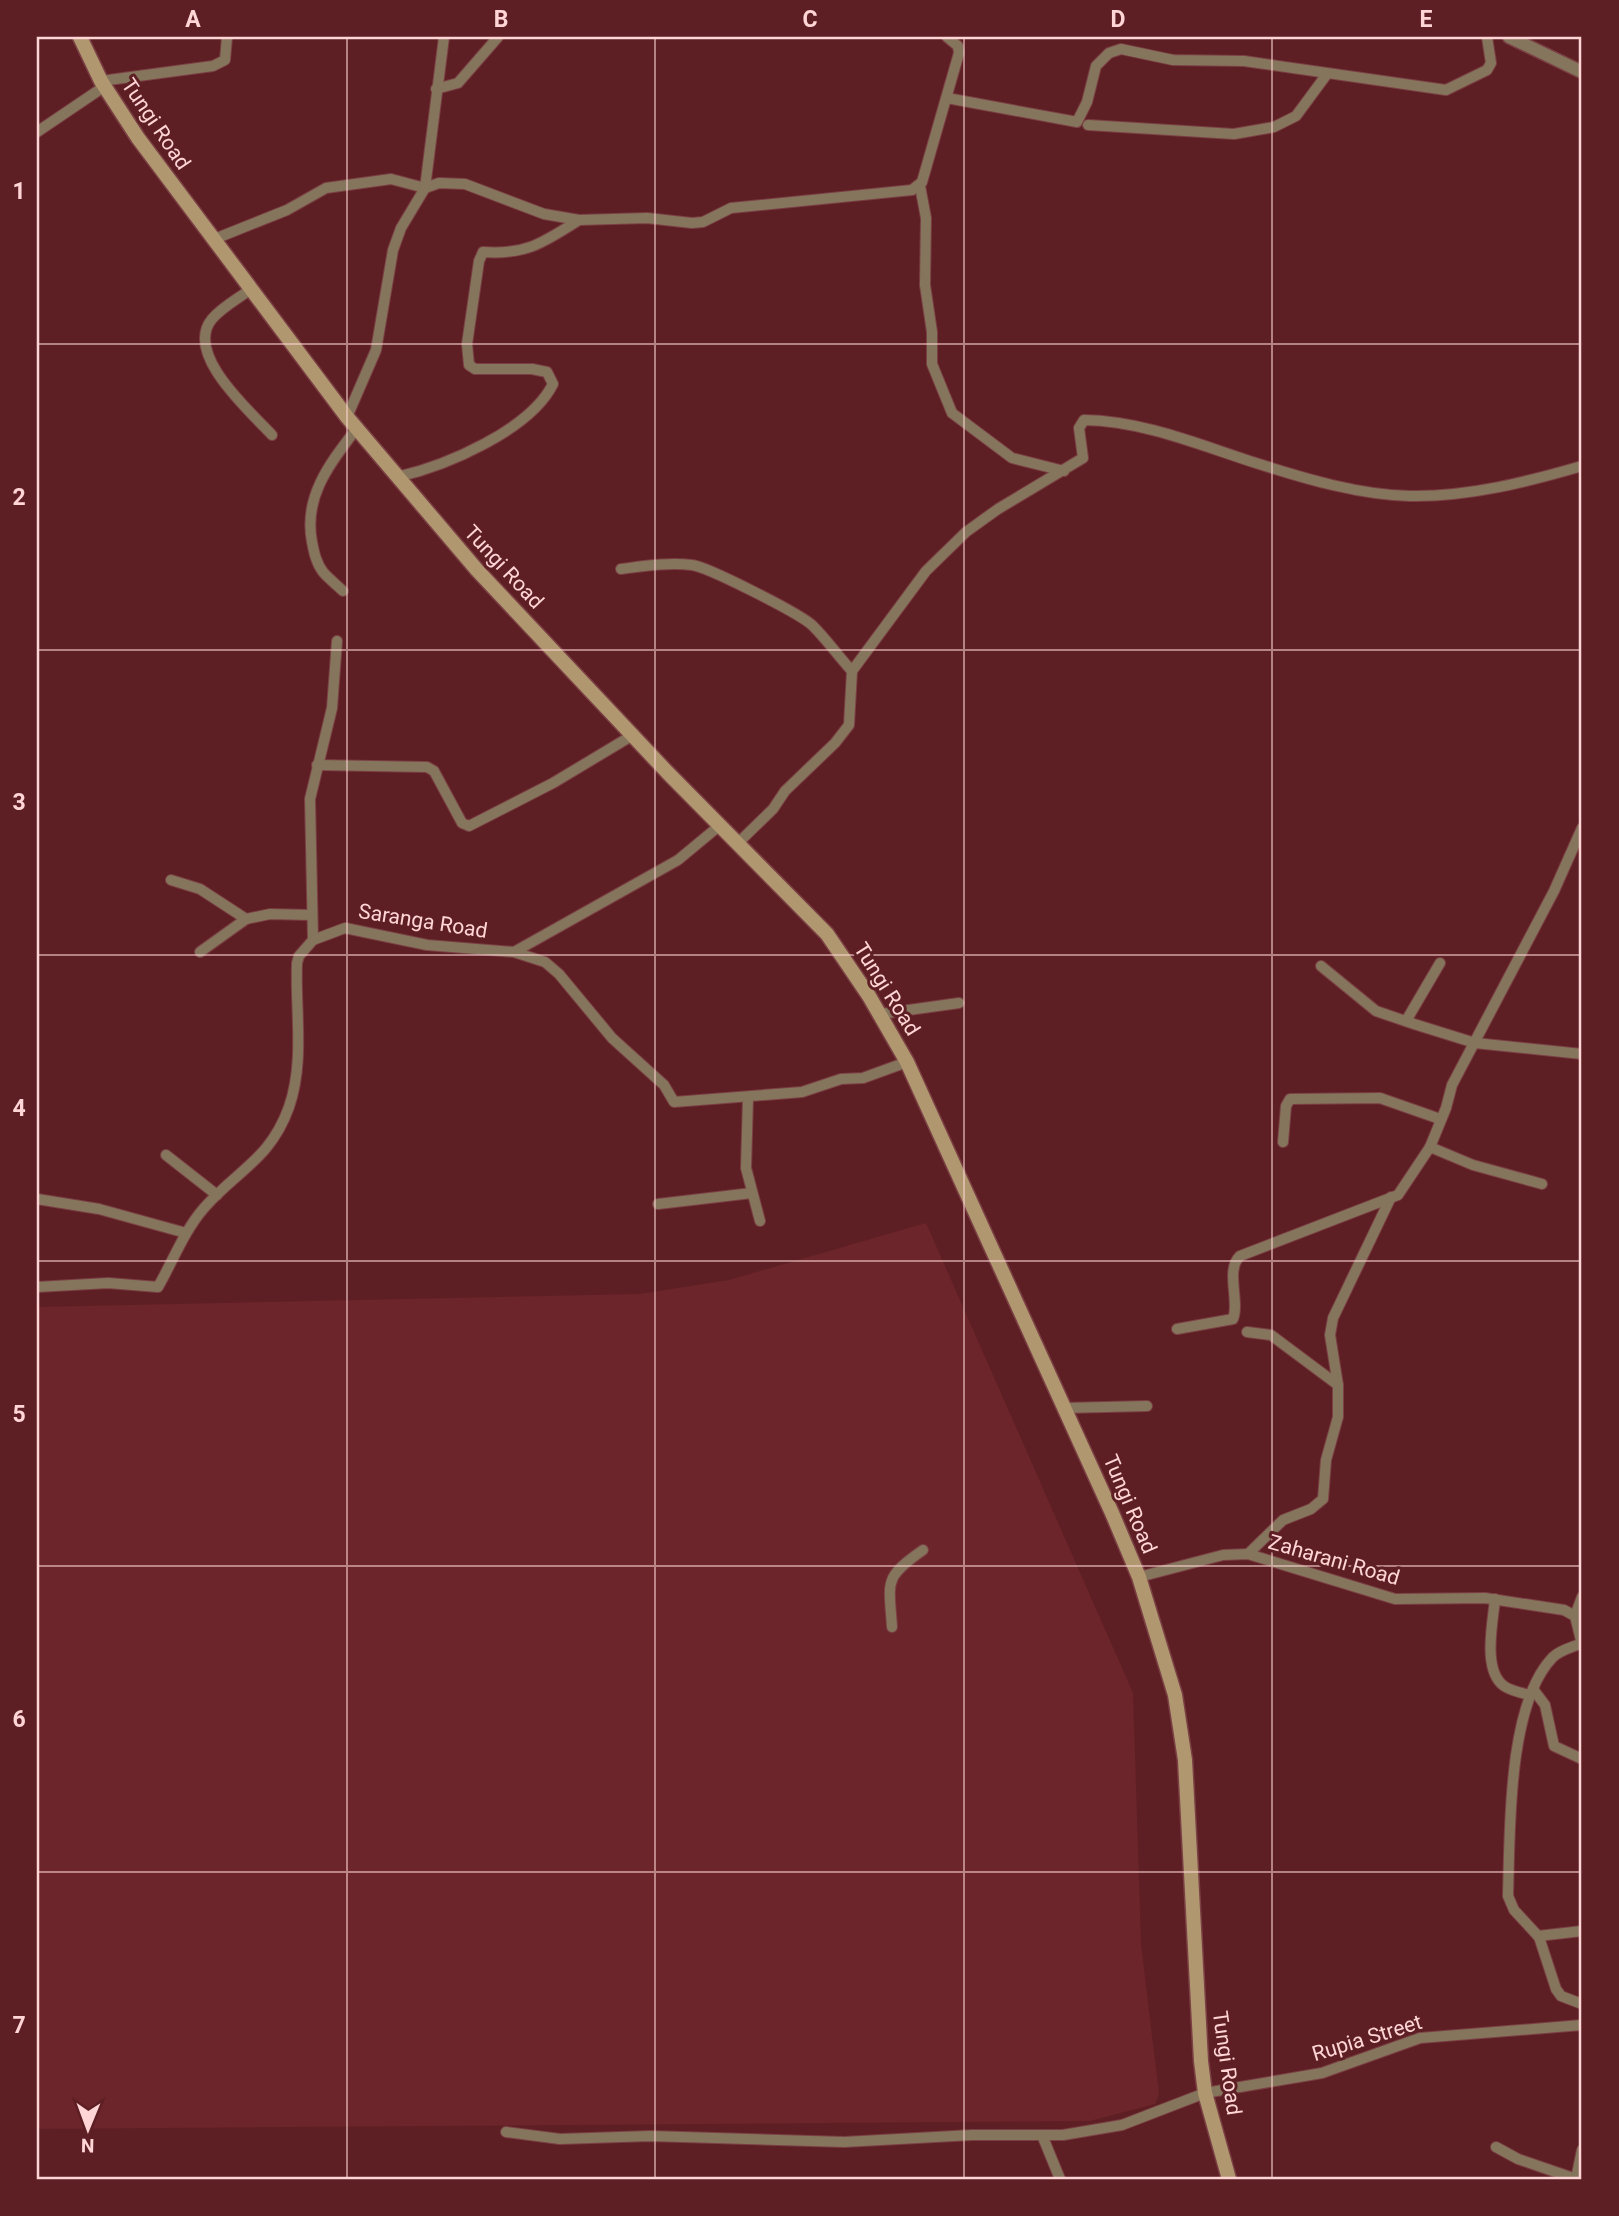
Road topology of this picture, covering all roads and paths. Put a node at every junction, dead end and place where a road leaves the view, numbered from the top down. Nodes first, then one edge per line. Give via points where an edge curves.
1 (80, 37) edge
2 (227, 37) edge
3 (444, 37) edge
4 (498, 37) edge
5 (947, 37) edge
6 (965, 37) edge
7 (1487, 37) edge
8 (1509, 37) edge
9 (958, 46) junction
10 (1582, 72) edge
11 (1327, 74) junction
12 (103, 84) junction
13 (436, 89) junction
14 (947, 98) junction
15 (1088, 125) dead end
16 (37, 132) edge
17 (920, 186) junction
18 (425, 188) junction
19 (579, 220) junction
20 (212, 240) junction
21 (251, 289) junction
22 (352, 422) junction
23 (272, 435) dead end
24 (1582, 466) edge
25 (1064, 471) junction
26 (397, 477) junction
27 (621, 569) dead end
28 (343, 591) dead end
29 (337, 641) dead end
30 (852, 671) junction
31 (633, 735) junction
32 (317, 765) junction
33 (719, 826) junction
34 (1582, 828) edge
35 (737, 844) junction
36 (171, 880) dead end
37 (311, 915) junction
38 (246, 919) junction
39 (313, 940) junction
40 (200, 952) dead end
41 (514, 952) junction
42 (1440, 963) dead end
43 (1321, 966) dead end
44 (959, 1003) dead end
45 (880, 1014) junction
46 (1406, 1021) junction
47 (1475, 1043) junction
48 (1582, 1054) edge
49 (907, 1062) junction
50 (748, 1098) junction
51 (1440, 1119) junction
52 (1283, 1142) dead end
53 (1430, 1147) junction
54 (166, 1155) dead end
55 (1542, 1184) dead end
56 (752, 1193) junction
57 (218, 1195) junction
58 (1391, 1197) junction
59 (37, 1199) edge
60 (658, 1204) dead end
61 (760, 1221) dead end
62 (186, 1233) junction
63 (37, 1287) edge
64 (1177, 1329) dead end
65 (1247, 1332) dead end
66 (1338, 1385) junction
67 (1147, 1406) dead end
68 (1064, 1408) junction
69 (923, 1550) dead end
70 (1248, 1554) junction
71 (1139, 1577) junction
72 (1582, 1597) edge
73 (1494, 1599) junction
74 (1575, 1616) junction
75 (892, 1627) dead end
76 (1582, 1643) edge
77 (1532, 1692) junction
78 (1582, 1759) edge
79 (1582, 1931) edge
80 (1538, 1936) junction
81 (1582, 2004) edge
82 (1582, 2025) edge
83 (1205, 2093) junction
84 (506, 2132) dead end
85 (1042, 2135) junction
86 (1496, 2147) dead end
87 (1582, 2150) edge
88 (1060, 2179) edge
89 (1229, 2179) edge
90 (1576, 2179) edge

1 - 12 main road, Tungi Road
2 - 12 street via 225,60 213,66
3 - 13 street
4 - 13 street via 458,83
5 - 9 street
6 - 9 street
7 - 11 street via 1487,70 1452,89
8 - 10 street
9 - 14 street
11 - 14 street via 1244,61 1173,60 1121,49 1109,52 1096,66 1077,122
11 - 15 street via 1296,116 1274,127 1234,134
12 - 16 street
12 - 20 main road, Tungi Road
13 - 18 street
14 - 17 street
17 - 19 street via 731,208 697,223 647,218
17 - 25 street via 926,218 925,285 932,364 952,413 1012,458
18 - 19 street via 439,183 465,184 544,214
18 - 20 street via 391,179 327,188
18 - 22 street via 393,250 376,350
19 - 26 street via 539,246 510,254 483,252 479,261 467,344 469,365 547,372 553,384 546,397 524,421 449,461
20 - 21 main road, Tungi Road
21 - 22 main road, Tungi Road
21 - 23 street via 211,319 206,331 208,348 211,362 234,397
22 - 26 main road, Tungi Road
22 - 28 street via 316,490 310,517 316,559 322,572
24 - 25 street via 1487,489 1410,496 1319,480 1149,428 1084,421 1079,428 1083,458
25 - 30 street via 966,533 926,571
26 - 31 main road, Tungi Road via 477,570
27 - 30 street via 694,565 778,603 811,624
29 - 32 street via 332,708
30 - 35 street via 849,725
31 - 32 street via 554,783 469,826 427,767
31 - 33 main road, Tungi Road
32 - 37 street via 310,799
33 - 35 main road, Tungi Road
33 - 41 street, Saranga Road via 678,860
34 - 47 street via 1555,891
35 - 45 main road, Tungi Road via 827,934
36 - 38 street via 200,889
37 - 38 street via 270,914
37 - 39 street
38 - 40 street
39 - 41 street, Saranga Road via 345,928 405,942
39 - 57 street via 298,962 299,1035 289,1106 259,1159
41 - 50 street via 545,962 559,974 605,1031 664,1085 674,1102
42 - 46 street
43 - 46 street via 1376,1011
44 - 45 street
45 - 49 main road, Tungi Road
46 - 47 street
47 - 48 street
47 - 51 street
49 - 50 street via 863,1079 841,1079 812,1090
49 - 68 main road, Tungi Road
50 - 56 street via 747,1168
51 - 52 street via 1380,1098 1290,1099
51 - 53 street
53 - 55 street via 1473,1165
53 - 58 street via 1398,1195
54 - 57 street
56 - 60 street
56 - 61 street
57 - 62 street
58 - 64 street via 1240,1256 1234,1264 1233,1319
58 - 66 street via 1333,1318 1331,1347
59 - 62 street via 99,1209
62 - 63 street via 158,1287 108,1283
65 - 66 street via 1271,1335
66 - 70 street via 1337,1422 1326,1460 1323,1499 1283,1520
67 - 68 street
68 - 71 main road, Tungi Road
69 - 75 street via 897,1568 890,1582
70 - 71 street, Zaharani Road via 1223,1555
70 - 73 street, Zaharani Road via 1395,1599
71 - 83 main road, Tungi Road via 1172,1682 1185,1760
72 - 74 street
73 - 74 street, Zaharani Road via 1564,1610
73 - 77 street via 1491,1650 1495,1672 1505,1687
74 - 76 street
76 - 77 street via 1554,1656
77 - 78 street via 1544,1703 1554,1746
77 - 80 street via 1511,1801 1508,1896 1514,1910
79 - 80 street
80 - 81 street via 1556,1989 1561,1996
82 - 83 street, Rupia Street via 1420,2038 1322,2073
83 - 85 street, Rupia Street via 1122,2125
83 - 89 main road, Tungi Road
84 - 85 street, Rupia Street via 559,2139 650,2136 844,2142
85 - 88 street
86 - 90 street
87 - 90 street

